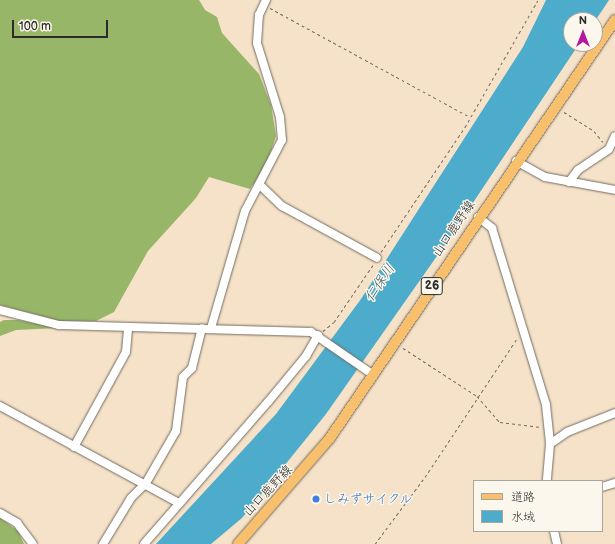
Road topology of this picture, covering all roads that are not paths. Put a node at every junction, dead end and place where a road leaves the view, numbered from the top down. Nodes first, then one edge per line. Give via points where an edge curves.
1 (262, 1) edge
2 (615, 20) edge
3 (615, 136) edge
4 (516, 161) junction
5 (569, 182) junction
6 (261, 186) junction
7 (615, 190) edge
8 (478, 217) junction
9 (377, 258) road end
10 (0, 310) edge
11 (128, 328) junction
12 (202, 328) junction
13 (211, 328) junction
14 (319, 336) junction
15 (369, 371) junction
16 (0, 406) edge
17 (615, 413) edge
18 (550, 444) junction
19 (74, 447) junction
20 (547, 480) edge
21 (146, 483) junction
22 (615, 483) edge
23 (603, 487) edge
24 (179, 503) junction
25 (0, 513) edge
26 (554, 532) edge
27 (33, 544) edge
28 (103, 544) edge
29 (144, 544) edge
30 (238, 544) edge
31 (557, 544) edge

1 - 6 street via 256,43 282,127 279,150
2 - 4 main road, 山口鹿野線 / 26
3 - 5 street via 609,149 578,170
4 - 5 street via 533,173
4 - 8 main road, 山口鹿野線 / 26
5 - 7 street
6 - 9 street via 282,206
6 - 13 street via 240,225
8 - 15 main road, 山口鹿野線 / 26 via 395,342
8 - 18 street via 492,228 546,405
10 - 11 street via 59,326
11 - 12 street
11 - 19 street via 126,352
12 - 13 street
12 - 21 street via 192,368 183,377 176,431
13 - 14 street via 301,330
14 - 15 street
14 - 24 street via 268,402
15 - 30 main road, 山口鹿野線 / 26 via 313,460
16 - 19 street
17 - 18 street via 567,432
18 - 20 street
19 - 21 street
21 - 24 street
21 - 28 street via 131,498
22 - 23 street
24 - 29 street
25 - 27 street via 17,523
26 - 31 street

